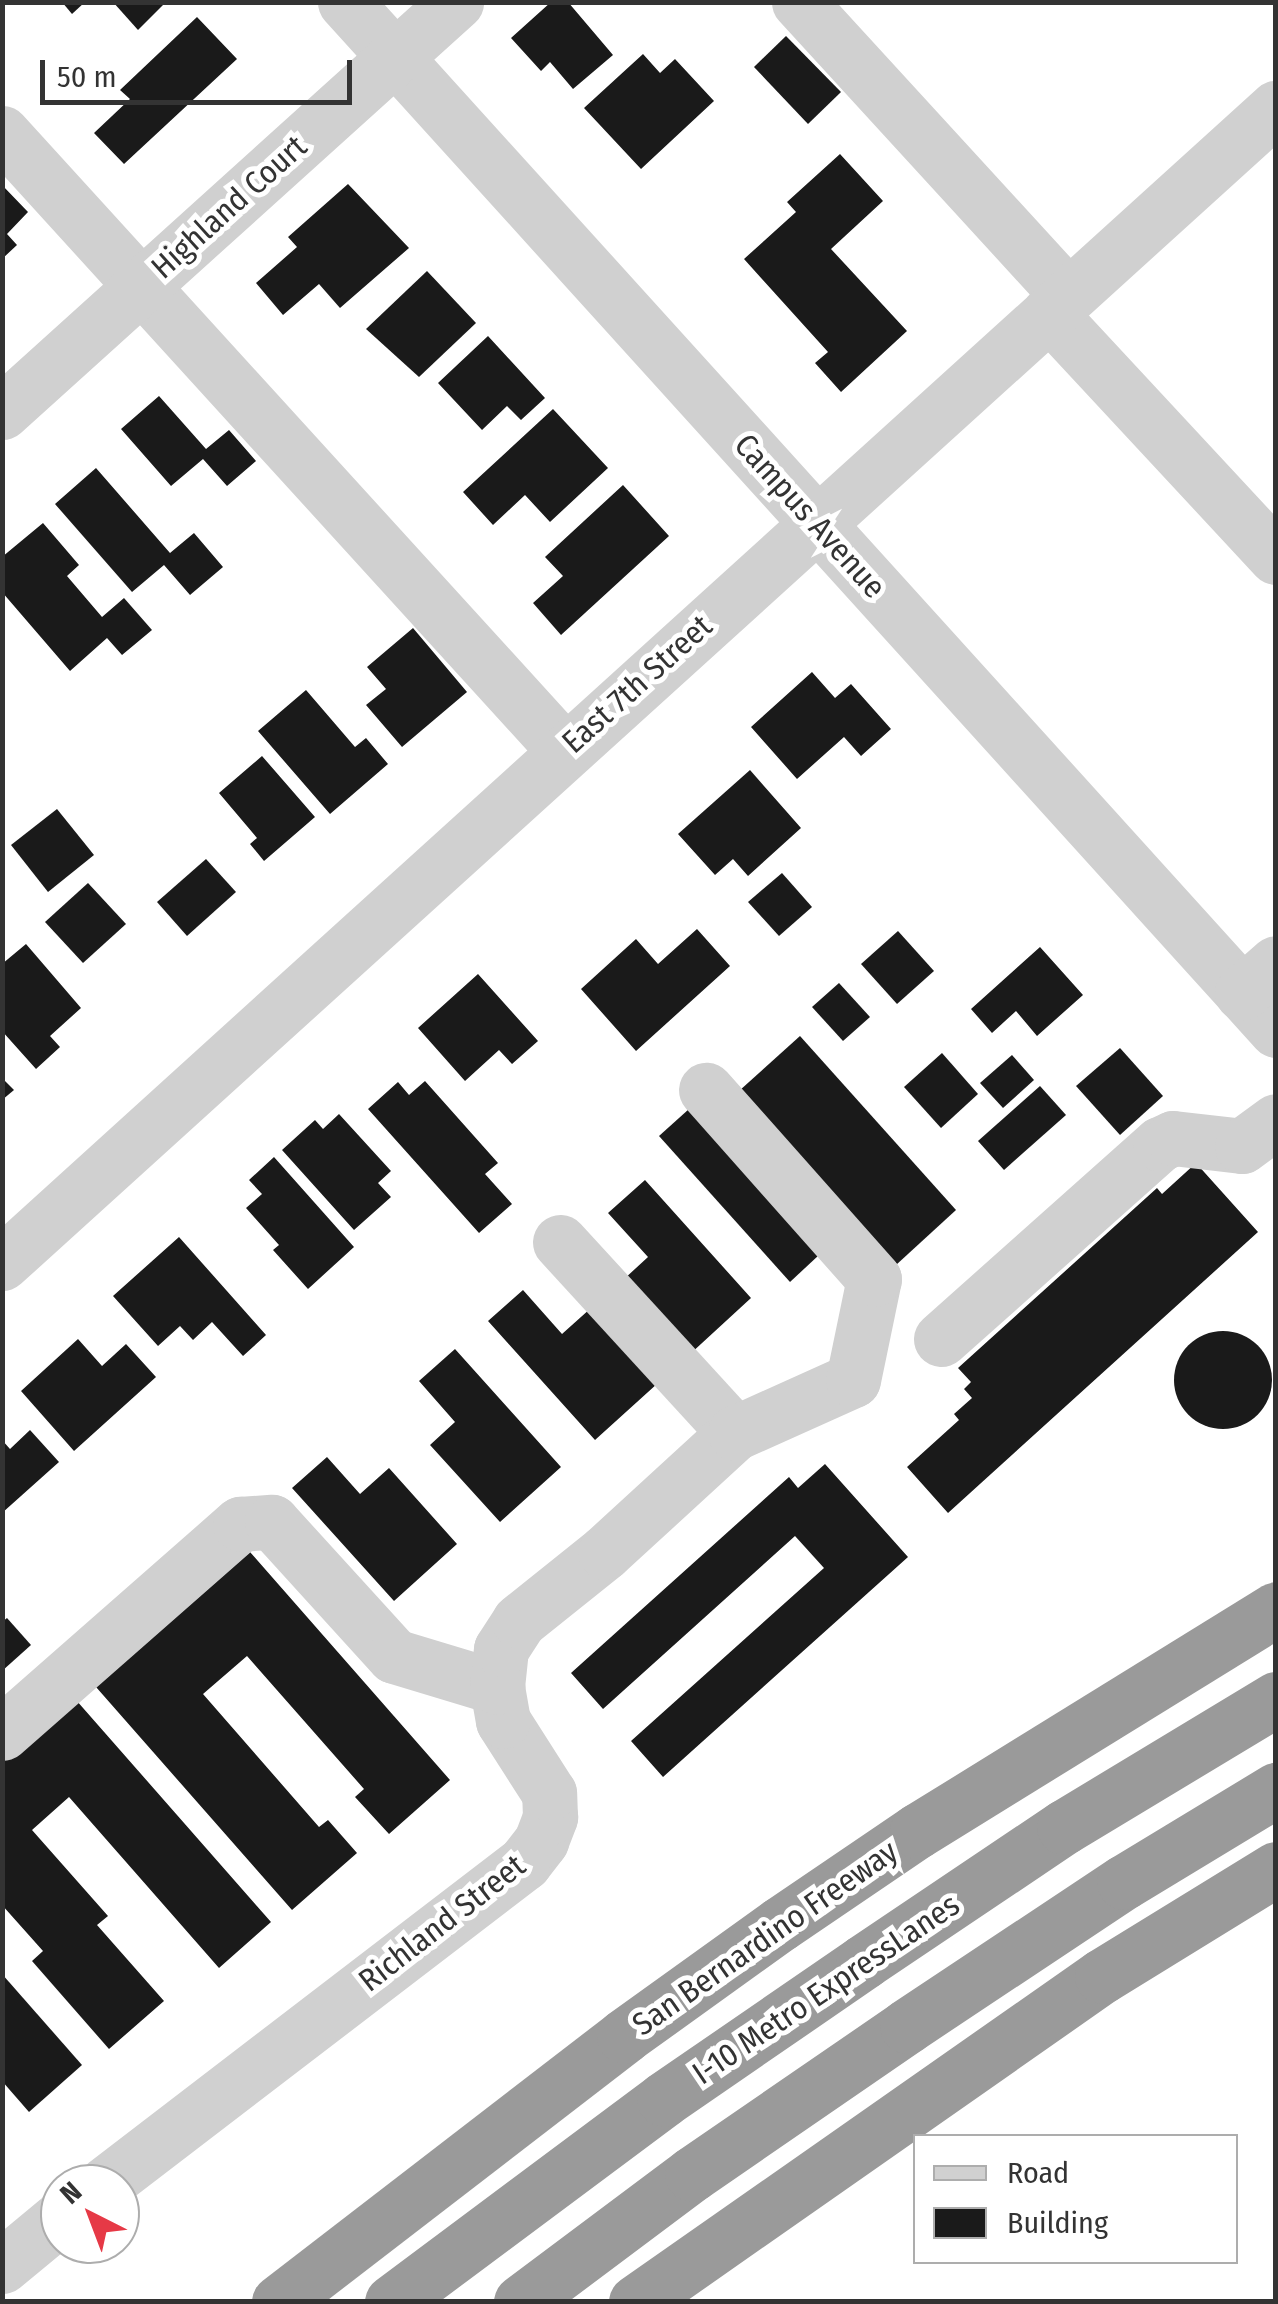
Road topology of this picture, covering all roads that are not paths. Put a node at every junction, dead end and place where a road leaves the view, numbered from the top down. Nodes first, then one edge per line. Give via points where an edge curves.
1 (345, 2) edge
2 (456, 2) edge
3 (799, 2) edge
4 (395, 58) junction
5 (1276, 108) edge
6 (2, 133) edge
7 (142, 286) junction
8 (1058, 304) junction
9 (2, 412) edge
10 (816, 523) junction
11 (1276, 556) edge
12 (564, 750) junction
13 (1264, 995) edge
14 (706, 1090) dead end
15 (1276, 1121) edge
16 (560, 1242) dead end
17 (2, 1263) edge
18 (941, 1340) dead end
19 (735, 1433) junction
20 (1276, 1609) edge
21 (496, 1686) junction
22 (1276, 1699) edge
23 (2, 1733) edge
24 (1276, 1790) edge
25 (1276, 1868) edge
26 (131, 2164) edge
27 (40, 2235) edge
28 (2, 2266) edge
29 (278, 2302) edge
30 (392, 2302) edge
31 (521, 2302) edge
32 (636, 2302) edge

1 - 4 street, Campus Avenue
2 - 4 street, Highland Court
3 - 8 street
4 - 7 street, Highland Court
4 - 10 street, Campus Avenue
5 - 8 street, East 7th Street
6 - 7 street
7 - 9 street, Highland Court
7 - 12 street
8 - 10 street, East 7th Street
8 - 11 street
10 - 12 street, East 7th Street
10 - 13 street, Campus Avenue
12 - 17 street, East 7th Street
14 - 19 street via 874,1279 852,1380
15 - 18 street via 1242,1146 1173,1138 1160,1144
16 - 19 street
19 - 21 street via 520,1621 502,1650
20 - 29 highway, San Bernardino Freeway via 780,1924
21 - 23 street via 394,1656 272,1522 240,1524
21 - 26 street, Richland Street via 503,1721 549,1794 541,1841 524,1862
22 - 30 highway, I-10 Metro ExpressLanes via 1064,1827 863,1962 664,2099
24 - 31 highway via 907,2026
25 - 32 highway via 1102,1976
27 - 28 street

